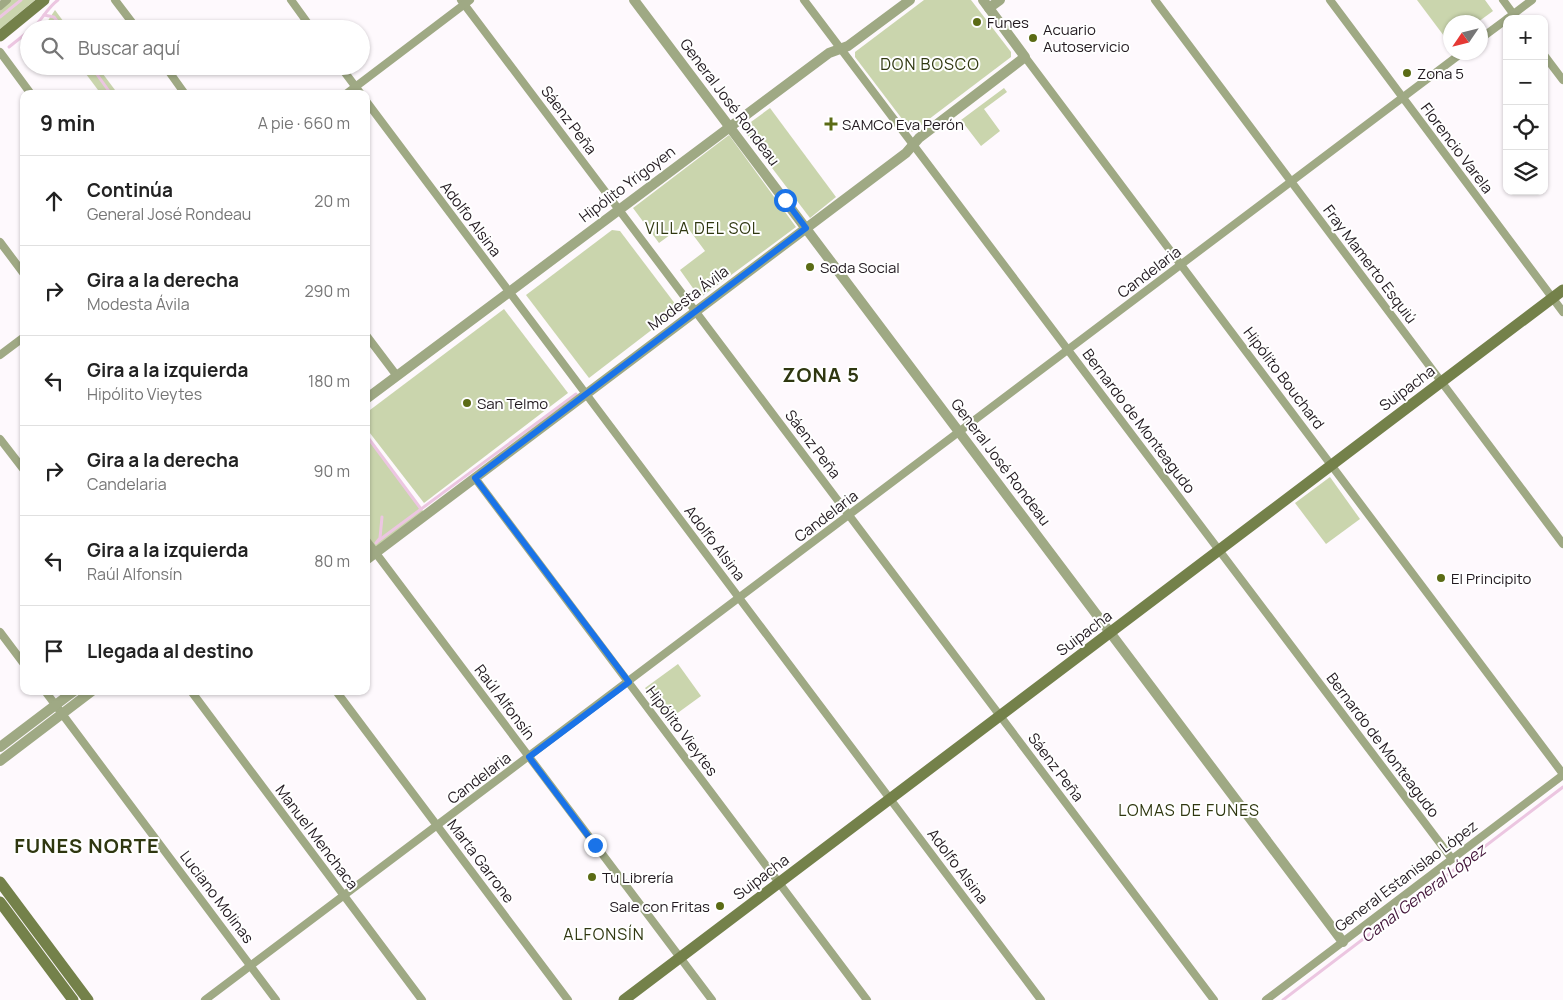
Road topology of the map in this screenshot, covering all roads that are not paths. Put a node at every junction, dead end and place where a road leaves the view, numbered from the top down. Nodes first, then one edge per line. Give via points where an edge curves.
1 (7, 0) edge
2 (44, 0) edge
3 (115, 0) edge
4 (291, 0) edge
5 (634, 0) edge
6 (804, 0) edge
7 (910, 0) edge
8 (1000, 0) edge
9 (1156, 0) edge
10 (1330, 0) edge
11 (1503, 0) edge
12 (1532, 0) edge
13 (465, 1) edge
14 (986, 4) edge
15 (0, 6) edge
16 (1510, 15) edge
17 (1514, 15) edge
18 (129, 20) edge
19 (305, 20) edge
20 (1503, 23) edge
21 (1488, 34) edge
22 (0, 36) edge
23 (841, 49) junction
24 (0, 52) edge
25 (1025, 57) junction
26 (1453, 60) edge
27 (1548, 60) edge
28 (370, 74) edge
29 (171, 75) edge
30 (347, 75) edge
31 (369, 75) edge
32 (1563, 80) edge
33 (355, 86) junction
34 (28, 90) edge
35 (182, 90) edge
36 (350, 90) edge
37 (358, 90) edge
38 (1403, 98) junction
39 (370, 106) edge
40 (729, 126) junction
41 (913, 145) junction
42 (1292, 182) junction
43 (619, 209) junction
44 (806, 228) junction
45 (0, 242) edge
46 (1180, 266) junction
47 (20, 269) edge
48 (1563, 290) edge
49 (509, 292) junction
50 (1552, 298) junction
51 (696, 311) junction
52 (1563, 312) edge
53 (20, 340) edge
54 (370, 341) edge
55 (1068, 350) junction
56 (0, 355) edge
57 (397, 376) junction
58 (1441, 382) junction
59 (586, 394) junction
60 (370, 396) edge
61 (960, 432) junction
62 (0, 439) edge
63 (1331, 464) junction
64 (20, 465) edge
65 (475, 478) junction
66 (850, 515) junction
67 (1563, 544) edge
68 (370, 545) edge
69 (1218, 550) junction
70 (376, 553) junction
71 (370, 557) edge
72 (739, 598) junction
73 (0, 632) edge
74 (1110, 632) junction
75 (20, 659) edge
76 (629, 682) junction
77 (48, 695) edge
78 (71, 695) edge
79 (85, 695) edge
80 (194, 695) edge
81 (339, 695) edge
82 (58, 710) junction
83 (1000, 715) junction
84 (0, 747) edge
85 (529, 757) junction
86 (0, 761) edge
87 (1563, 774) edge
88 (890, 799) junction
89 (437, 826) junction
90 (1452, 859) junction
91 (0, 882) edge
92 (779, 883) junction
93 (344, 896) junction
94 (0, 902) edge
95 (1343, 942) junction
96 (680, 958) junction
97 (251, 966) junction
98 (73, 1000) edge
99 (88, 1000) edge
100 (204, 1000) edge
101 (276, 1000) edge
102 (422, 1000) edge
103 (568, 1000) edge
104 (624, 1000) edge
105 (712, 1000) edge
106 (867, 1000) edge
107 (1041, 1000) edge
108 (1214, 1000) edge
109 (1266, 1000) edge

1 - 15 street
2 - 22 main road
3 - 18 street
4 - 19 street
5 - 40 street, General José Rondeau
6 - 23 street, Bernardo de Monteagudo
7 - 23 street, Hipólito Yrigoyen
8 - 14 street
9 - 42 street, Fray Mamerto Esquiú
10 - 38 street, Florencio Varela
11 - 16 street
12 - 17 street
13 - 28 street
13 - 43 street, Sáenz Peña
14 - 25 street, Hipólito Bouchard
20 - 21 street
23 - 40 street, Hipólito Yrigoyen via 829,53
23 - 41 street, Bernardo de Monteagudo
24 - 34 street
25 - 41 street, Modesta Ávila
25 - 46 street, Hipólito Bouchard
26 - 38 street, Candelaria
27 - 32 street
29 - 35 street
30 - 33 street
31 - 33 street
33 - 36 street
33 - 37 street
38 - 42 street, Candelaria
38 - 50 street, Florencio Varela
39 - 49 street, Adolfo Alsina
40 - 43 street, Hipólito Yrigoyen
40 - 44 street, General José Rondeau
41 - 44 street, Modesta Ávila
41 - 55 street, Bernardo de Monteagudo
42 - 46 street, Candelaria
42 - 58 street, Fray Mamerto Esquiú
43 - 49 street, Hipólito Yrigoyen
43 - 51 street, Sáenz Peña
44 - 51 street, Modesta Ávila
44 - 61 street, General José Rondeau
45 - 47 street
46 - 55 street, Candelaria
46 - 63 street, Hipólito Bouchard
48 - 50 main road, Suipacha
49 - 57 street, Hipólito Yrigoyen
49 - 59 street, Adolfo Alsina
50 - 52 street, Florencio Varela
50 - 58 main road, Suipacha
51 - 59 street, Modesta Ávila
51 - 66 street, Sáenz Peña
53 - 56 street
54 - 57 street
55 - 61 street, Candelaria
55 - 69 street, Bernardo de Monteagudo
57 - 60 street, Hipólito Yrigoyen
58 - 63 main road, Suipacha
58 - 67 street, Fray Mamerto Esquiú
59 - 65 street, Modesta Ávila
59 - 72 street, Adolfo Alsina
61 - 66 street, Candelaria
61 - 74 street, General José Rondeau
62 - 64 street
63 - 69 main road, Suipacha
63 - 87 street, Hipólito Bouchard
65 - 70 street, Modesta Ávila
65 - 76 street, Hipólito Vieytes
66 - 72 street, Candelaria
66 - 83 street, Sáenz Peña
68 - 70 street, Raúl Alfonsín
69 - 74 main road, Suipacha
69 - 90 street, Bernardo de Monteagudo
70 - 71 street, Modesta Ávila
70 - 85 street, Raúl Alfonsín
72 - 76 street, Candelaria
72 - 88 street, Adolfo Alsina
73 - 75 street
74 - 83 main road, Suipacha
74 - 95 street, General José Rondeau
76 - 85 street, Candelaria
76 - 92 street, Hipólito Vieytes
77 - 82 street, Luciano Molinas
78 - 82 street
79 - 82 street
80 - 93 street, Manuel Menchaca
81 - 89 street, Marta Garrone
82 - 84 street
82 - 86 street
82 - 97 street, Luciano Molinas
83 - 88 main road, Suipacha
83 - 108 street, Sáenz Peña
85 - 89 street, Candelaria
85 - 96 street, Raúl Alfonsín
87 - 90 street, General Estanislao López
88 - 92 main road, Suipacha
88 - 107 street, Adolfo Alsina
89 - 93 street, Candelaria
89 - 103 street, Marta Garrone
90 - 95 street, General Estanislao López
91 - 99 main road
92 - 96 main road, Suipacha
92 - 106 street, Hipólito Vieytes
93 - 97 street, Candelaria
93 - 102 street, Manuel Menchaca
94 - 98 main road
95 - 109 street, General Estanislao López
96 - 104 main road, Suipacha
96 - 105 street, Raúl Alfonsín
97 - 100 street, Candelaria
97 - 101 street, Luciano Molinas

